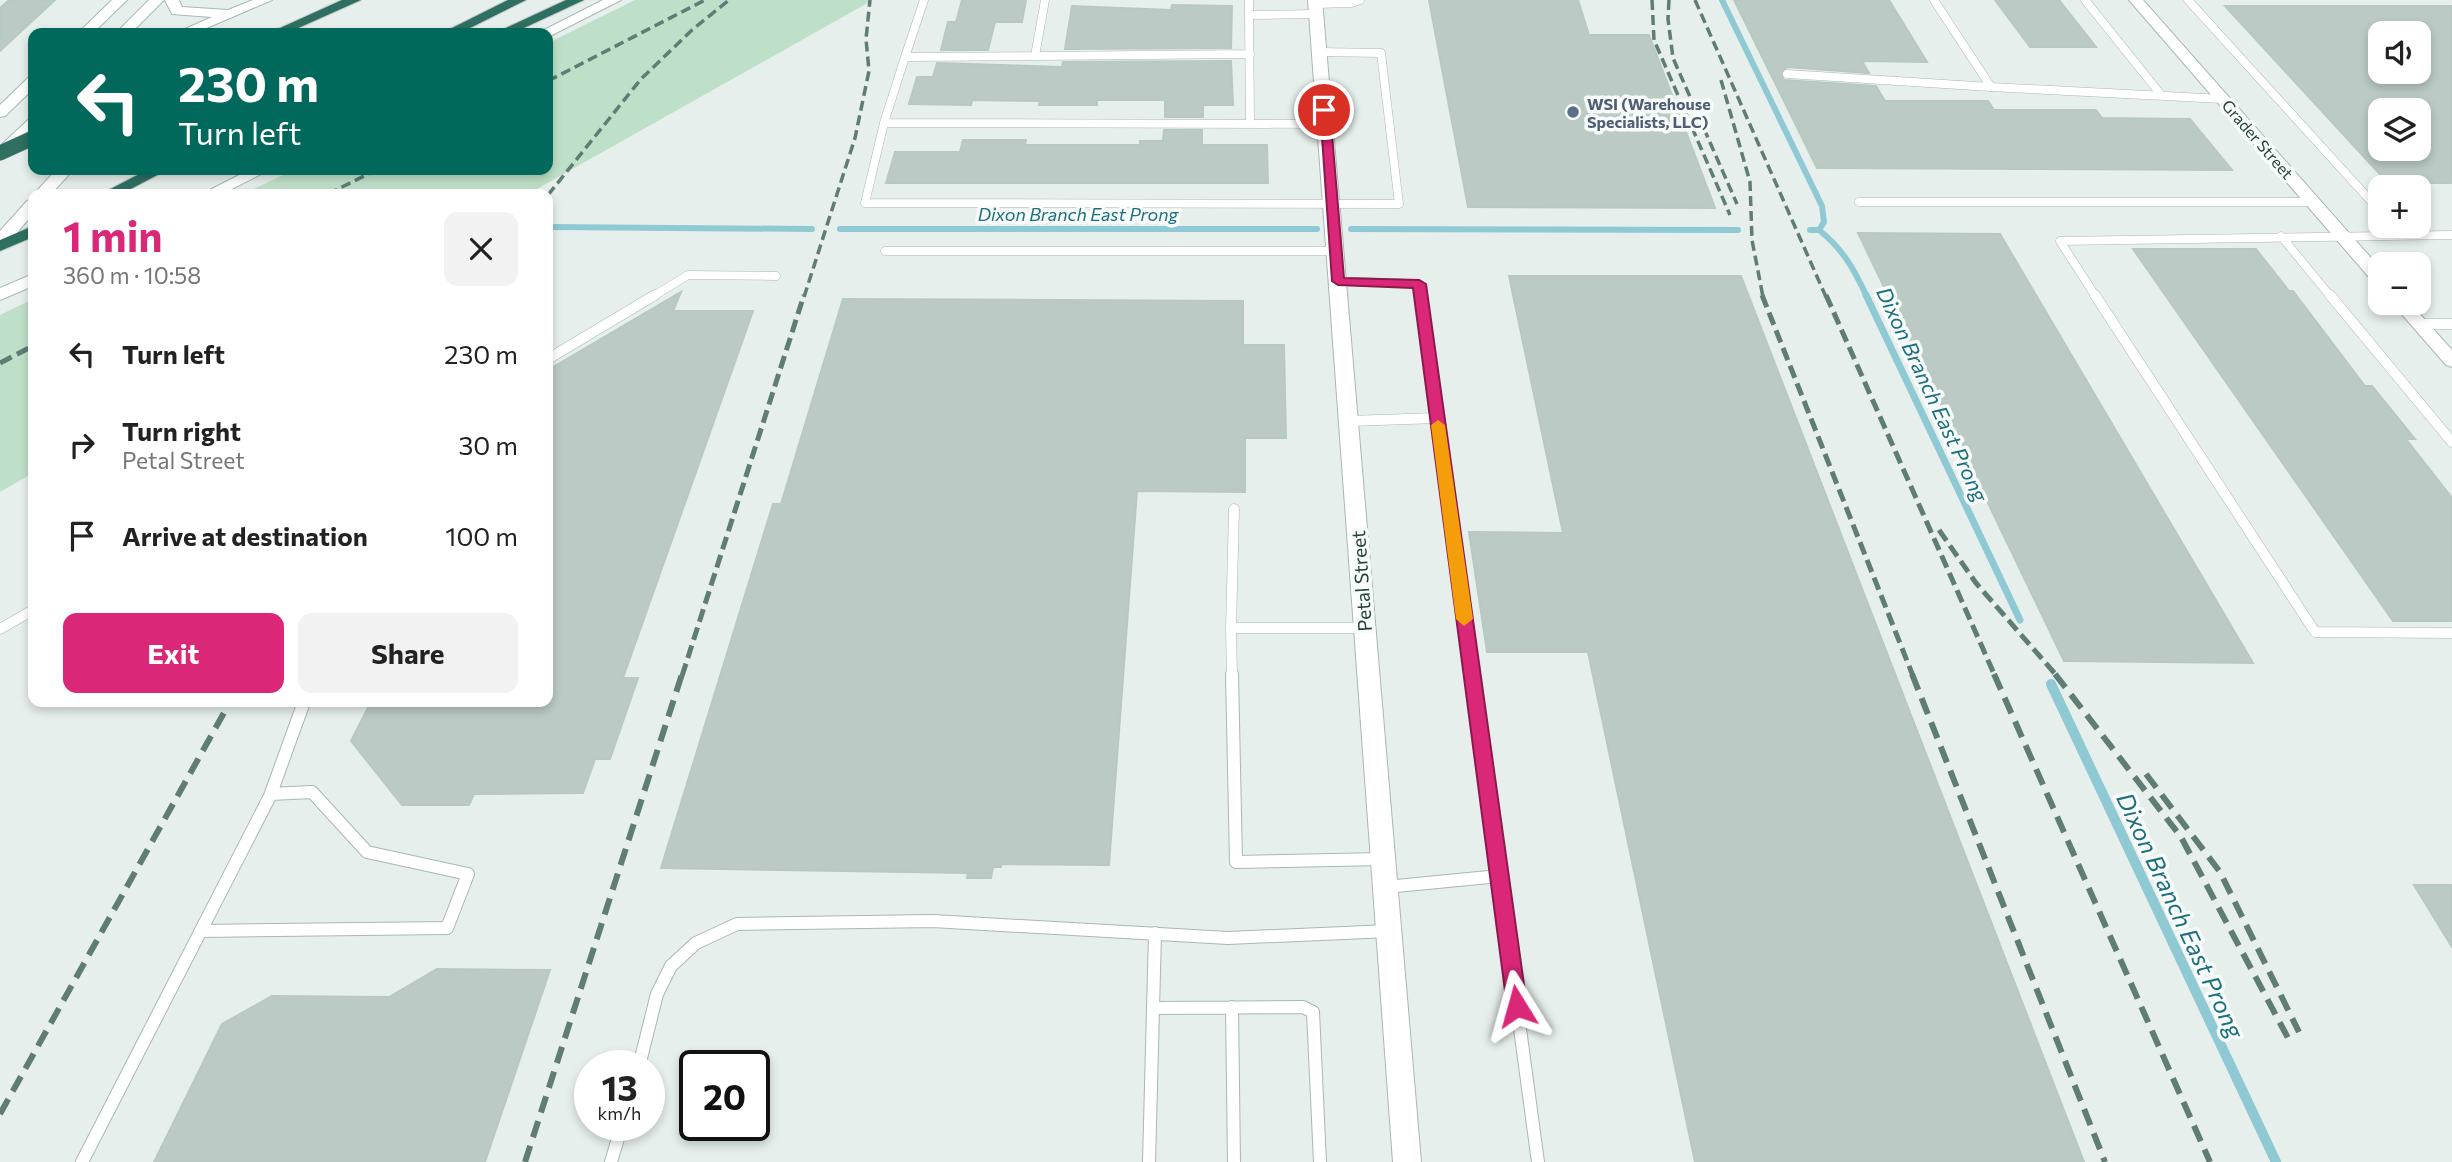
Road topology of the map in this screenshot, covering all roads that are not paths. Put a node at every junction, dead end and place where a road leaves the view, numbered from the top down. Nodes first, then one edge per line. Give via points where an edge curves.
1 (120, 0) edge
2 (157, 0) edge
3 (172, 0) edge
4 (266, 0) edge
5 (354, 0) edge
6 (519, 0) edge
7 (577, 0) edge
8 (614, 0) edge
9 (924, 0) edge
10 (1045, 0) edge
11 (1249, 0) edge
12 (1360, 0) edge
13 (1934, 0) edge
14 (2085, 0) edge
15 (2136, 0) edge
16 (2188, 0) edge
17 (1315, 6) edge
18 (235, 13) junction
19 (1250, 15) junction
20 (90, 28) edge
21 (128, 28) edge
22 (196, 28) edge
23 (214, 28) edge
24 (288, 28) edge
25 (460, 28) edge
26 (513, 28) edge
27 (553, 29) edge
28 (1319, 51) junction
29 (1250, 54) junction
30 (1035, 56) junction
31 (905, 57) junction
32 (1787, 74) dead end
33 (28, 86) edge
34 (1991, 87) junction
35 (28, 94) edge
36 (2162, 96) junction
37 (2223, 99) junction
38 (7, 102) edge
39 (0, 113) edge
40 (884, 123) junction
41 (1250, 124) junction
42 (1326, 124) junction
43 (28, 127) edge
44 (28, 140) edge
45 (0, 154) edge
46 (60, 175) edge
47 (148, 175) edge
48 (250, 175) edge
49 (48, 189) edge
50 (119, 189) edge
51 (221, 189) edge
52 (2368, 198) edge
53 (1859, 202) dead end
54 (2313, 202) junction
55 (1332, 205) junction
56 (28, 210) edge
57 (28, 233) edge
58 (2342, 235) junction
59 (2368, 235) edge
60 (2431, 235) edge
61 (2452, 235) edge
62 (2281, 236) junction
63 (0, 244) edge
64 (885, 251) dead end
65 (1335, 251) junction
66 (2368, 265) edge
67 (776, 276) dead end
68 (0, 280) edge
69 (28, 280) edge
70 (28, 281) edge
71 (1338, 281) junction
72 (0, 295) edge
73 (2412, 315) edge
74 (2420, 324) junction
75 (2452, 324) edge
76 (553, 356) edge
77 (2452, 361) edge
78 (1437, 418) junction
79 (1349, 421) junction
80 (2452, 442) edge
81 (1234, 509) dead end
82 (28, 613) edge
83 (1231, 628) junction
84 (1365, 628) junction
85 (0, 629) edge
86 (2452, 633) edge
87 (302, 707) edge
88 (271, 794) junction
89 (1383, 859) junction
90 (1499, 876) junction
91 (1385, 887) junction
92 (201, 931) junction
93 (1389, 931) junction
94 (1155, 933) junction
95 (1232, 1007) junction
96 (1153, 1008) junction
97 (643, 1050) edge
98 (617, 1141) edge
99 (82, 1162) edge
100 (611, 1162) edge
101 (1149, 1162) edge
102 (1234, 1162) edge
103 (1320, 1162) edge
104 (1407, 1162) edge
105 (1538, 1162) edge

1 - 20 street
2 - 21 street
3 - 18 street via 177,12
4 - 18 street
4 - 23 street
5 - 24 highway
6 - 25 highway
7 - 26 highway
8 - 27 street
9 - 31 lane
10 - 30 lane
11 - 19 lane
12 - 17 lane
13 - 34 lane
14 - 36 lane
15 - 37 street, Grader Street
16 - 52 lane
17 - 19 lane
17 - 28 street, Petal Street
18 - 22 street
19 - 29 lane
28 - 42 street, Petal Street
28 - 55 lane via 1381,53 1399,204
29 - 30 lane
29 - 41 lane
30 - 31 lane
31 - 40 lane
32 - 34 lane
33 - 38 street
34 - 36 lane
35 - 38 street
36 - 37 lane
37 - 54 street, Grader Street
38 - 39 street
40 - 41 lane
40 - 55 lane via 865,203
41 - 42 lane
42 - 55 street, Petal Street
43 - 45 street
44 - 45 highway, bridge
46 - 49 street
47 - 50 highway
48 - 51 street
53 - 54 lane
54 - 58 street, Grader Street
55 - 65 street, Petal Street
56 - 63 street
57 - 63 highway
58 - 59 lane
58 - 62 lane
58 - 66 street, Grader Street
60 - 61 lane
62 - 80 lane
62 - 86 lane via 2060,240 2315,632
64 - 65 lane
65 - 71 street, Petal Street
67 - 76 lane via 688,275
68 - 69 street
70 - 72 street
71 - 78 lane via 1419,284
71 - 79 street, Petal Street
73 - 74 street
74 - 75 lane
74 - 77 street
78 - 79 lane
78 - 90 lane
79 - 84 street, Petal Street
81 - 83 lane
82 - 85 lane
83 - 84 lane
83 - 89 lane via 1236,862
84 - 89 street, Petal Street
87 - 88 lane
88 - 92 lane
88 - 92 lane via 312,792 367,852 468,874 447,928
89 - 91 street, Petal Street
90 - 91 lane
90 - 105 lane
91 - 93 street, Petal Street
92 - 99 lane
93 - 94 lane via 1228,938
93 - 104 street, Petal Street
94 - 96 lane
94 - 97 lane via 933,921 737,923 687,948 663,977
95 - 96 lane
95 - 102 lane
95 - 103 lane via 1303,1007 1313,1012
96 - 101 lane
98 - 100 lane

